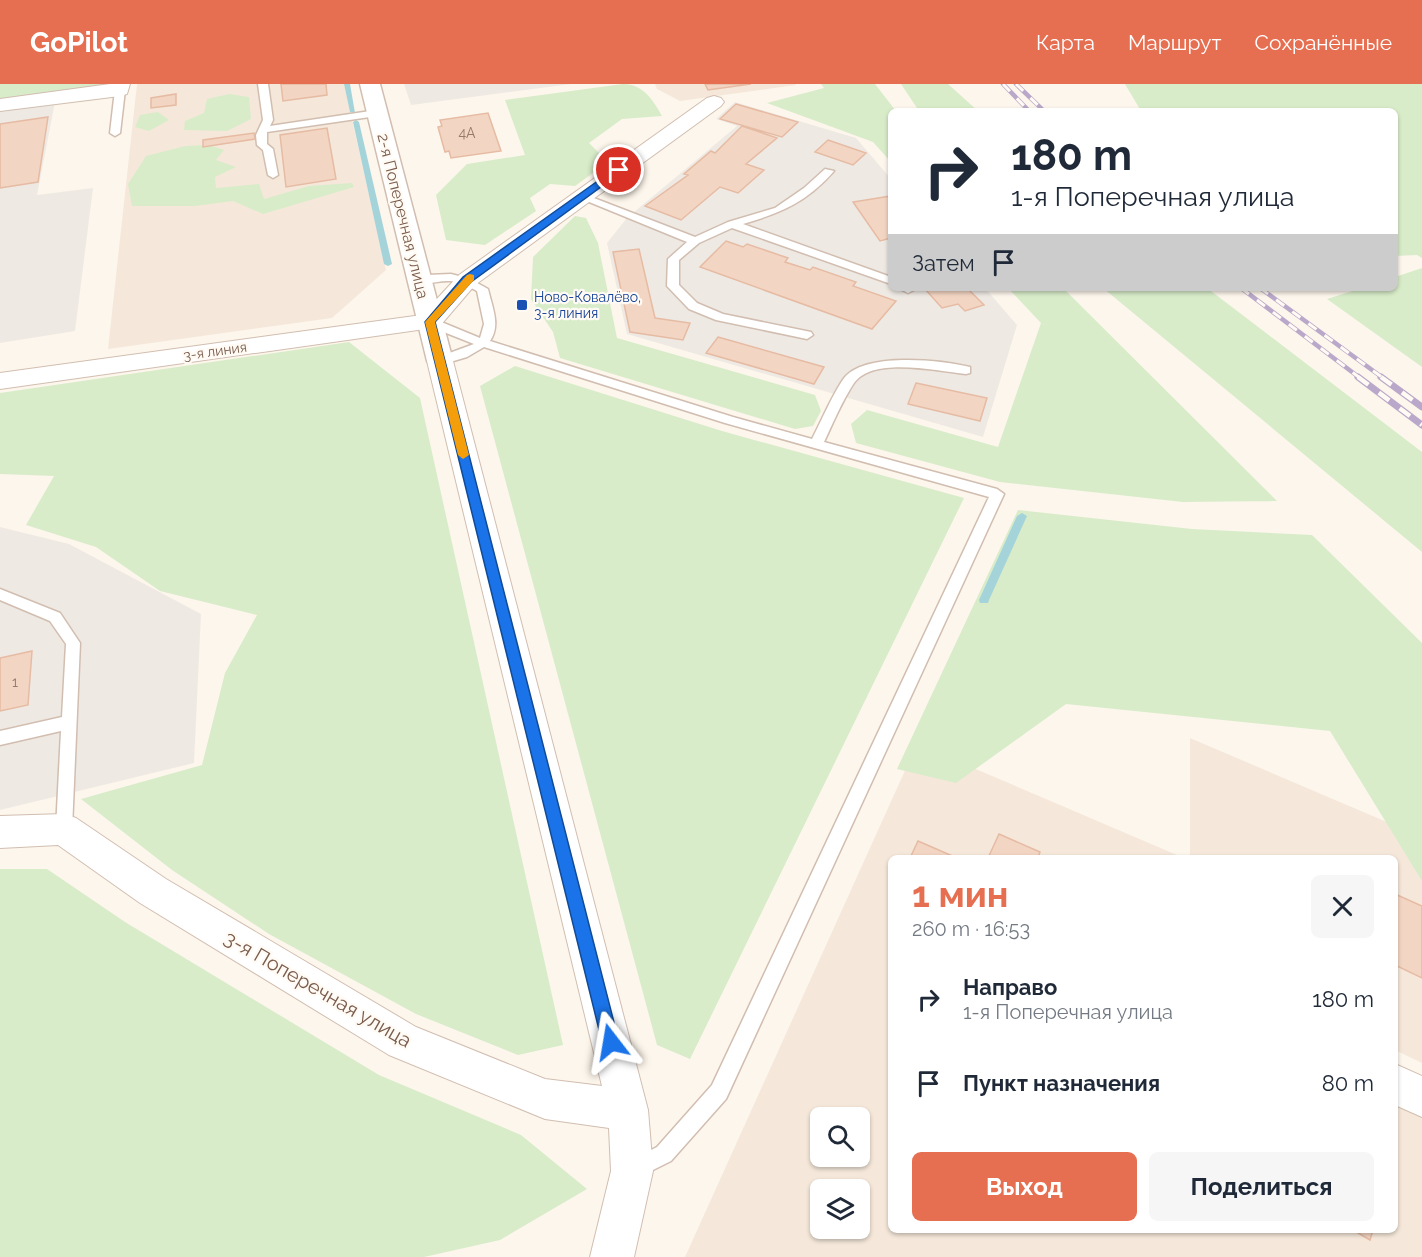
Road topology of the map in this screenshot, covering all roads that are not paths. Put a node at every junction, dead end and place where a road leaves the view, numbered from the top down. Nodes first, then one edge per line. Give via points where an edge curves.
1 (263, 84) edge
2 (370, 84) edge
3 (120, 87) edge
4 (714, 102) dead end
5 (0, 105) edge
6 (377, 113) junction
7 (264, 130) junction
8 (115, 133) dead end
9 (829, 171) dead end
10 (273, 175) dead end
11 (582, 197) junction
12 (732, 224) junction
13 (695, 241) junction
14 (418, 280) junction
15 (467, 280) junction
16 (888, 280) edge
17 (430, 322) junction
18 (807, 335) dead end
19 (483, 343) junction
20 (440, 361) junction
21 (966, 370) dead end
22 (0, 381) edge
23 (816, 444) junction
24 (0, 594) edge
25 (70, 722) junction
26 (0, 738) edge
27 (64, 828) junction
28 (0, 832) edge
29 (1398, 1086) edge
30 (1422, 1098) edge
31 (628, 1110) junction
32 (632, 1171) junction
33 (612, 1257) edge

1 - 7 lane via 267,120
2 - 6 street, 2-я Поперечная улица
3 - 5 street
3 - 8 lane
4 - 11 street
6 - 7 lane
6 - 14 street, 2-я Поперечная улица
7 - 10 lane via 262,145 268,149
9 - 12 lane via 779,210
11 - 13 lane
11 - 15 street
12 - 13 lane
12 - 16 lane
13 - 18 lane via 674,259 673,286 693,306 720,317
14 - 15 lane via 446,276
14 - 17 street, 2-я Поперечная улица
15 - 17 street
15 - 19 lane via 482,289 490,328
17 - 19 lane
17 - 20 street, 2-я Поперечная улица
17 - 22 street, 3-я линия
19 - 20 lane via 465,354
19 - 23 lane
20 - 31 street, 2-я Поперечная улица
21 - 23 lane via 895,363 868,367 850,379
23 - 32 lane via 997,494 719,1092 664,1154
24 - 25 lane via 55,617 73,643
25 - 26 lane
25 - 27 lane
27 - 28 street
27 - 31 street, 3-я Поперечная улица via 153,891 402,1041 545,1099
29 - 30 street
31 - 32 street, 2-я Поперечная улица
32 - 33 street, 2-я Поперечная улица

